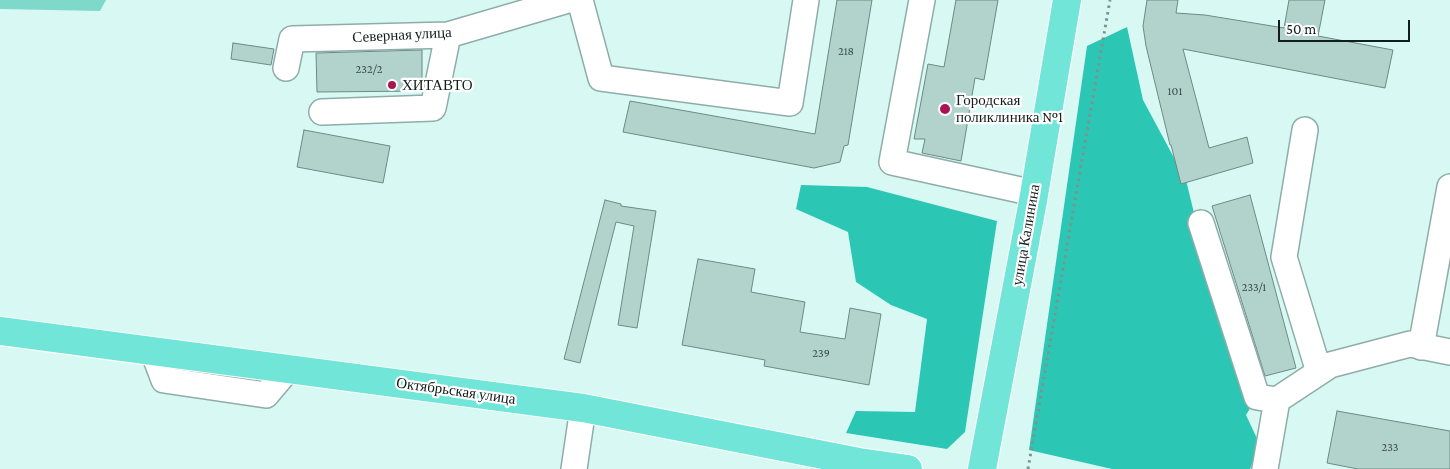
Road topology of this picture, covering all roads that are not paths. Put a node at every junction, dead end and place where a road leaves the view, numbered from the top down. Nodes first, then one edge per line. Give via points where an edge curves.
1 (568, 0) edge
2 (580, 0) edge
3 (806, 0) edge
4 (922, 0) edge
5 (1068, 0) edge
6 (448, 35) junction
7 (286, 68) dead end
8 (322, 112) dead end
9 (1305, 130) dead end
10 (1450, 187) edge
11 (1034, 193) junction
12 (1201, 223) dead end
13 (0, 331) edge
14 (1421, 346) junction
15 (1450, 352) edge
16 (1319, 372) junction
17 (1277, 400) junction
18 (583, 408) junction
19 (859, 465) edge
20 (574, 469) edge
21 (908, 469) edge
22 (982, 469) edge
23 (1265, 469) edge

1 - 6 street, Северная улица
2 - 3 street via 601,78 790,103
4 - 11 street via 892,162
5 - 11 main road, улица Калинина
6 - 7 street, Северная улица via 292,39
6 - 8 street via 433,108
9 - 16 street via 1284,257
10 - 14 street
11 - 22 main road, улица Калинина
12 - 17 street via 1257,397
13 - 18 main road, Октябрьская улица
14 - 15 street
14 - 16 street via 1410,344 1330,365
16 - 17 street
17 - 23 street
18 - 19 main road, Октябрьская улица
18 - 20 street
19 - 21 main road, Октябрьская улица

